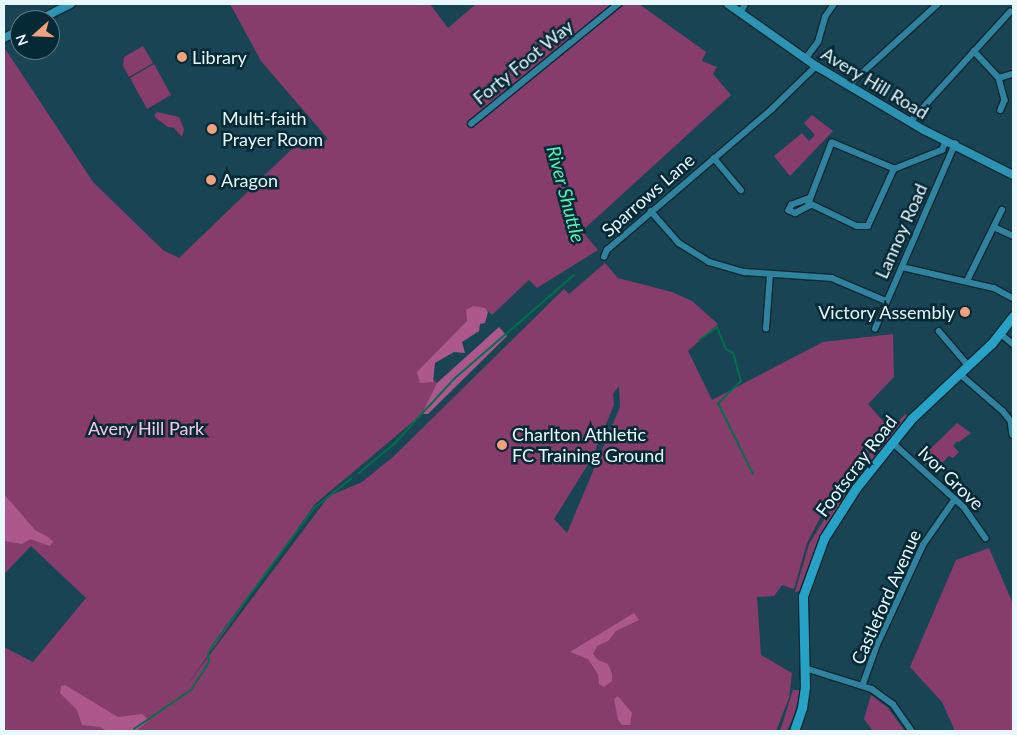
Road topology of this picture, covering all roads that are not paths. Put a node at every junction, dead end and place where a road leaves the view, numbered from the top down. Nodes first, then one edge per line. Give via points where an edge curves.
1 (71, 4) edge
2 (618, 4) edge
3 (728, 4) edge
4 (746, 4) edge
5 (834, 4) edge
6 (938, 4) edge
7 (59, 10) edge
8 (741, 12) junction
9 (1010, 12) dead end
10 (974, 51) junction
11 (806, 58) junction
12 (816, 66) junction
13 (1013, 74) edge
14 (999, 78) junction
15 (849, 86) junction
16 (1000, 110) dead end
17 (910, 122) junction
18 (471, 124) dead end
19 (946, 141) junction
20 (955, 144) junction
21 (714, 158) junction
22 (894, 169) junction
23 (1013, 175) edge
24 (741, 190) dead end
25 (1002, 210) dead end
26 (651, 211) junction
27 (994, 227) junction
28 (1013, 236) edge
29 (604, 257) dead end
30 (902, 267) junction
31 (770, 274) junction
32 (967, 282) junction
33 (1013, 298) edge
34 (886, 301) junction
35 (1013, 316) edge
36 (766, 329) dead end
37 (875, 329) dead end
38 (939, 331) dead end
39 (1000, 334) junction
40 (1013, 344) edge
41 (968, 365) junction
42 (960, 373) junction
43 (1013, 435) edge
44 (892, 442) junction
45 (955, 499) junction
46 (986, 538) dead end
47 (805, 668) junction
48 (863, 684) junction
49 (794, 731) edge
50 (912, 731) edge

1 - 7 street
2 - 18 street, Forty Foot Way
3 - 8 street, Avery Hill Road
4 - 8 street
5 - 11 street via 825,17 818,42
6 - 15 street
8 - 11 street, Avery Hill Road
9 - 10 street
10 - 14 street
10 - 17 street
11 - 12 street, Avery Hill Road
12 - 15 street, Avery Hill Road
12 - 21 street, Sparrows Lane via 779,103
13 - 14 street
14 - 16 street via 1005,100
15 - 17 street, Avery Hill Road
17 - 19 street, Avery Hill Road
19 - 20 street, Avery Hill Road
19 - 22 street via 942,150
20 - 23 street, Avery Hill Road
20 - 30 street, Lannoy Road
21 - 24 street, Sparrows Lane
21 - 26 street, Sparrows Lane
22 - 22 street via 832,143 809,202 860,227 868,226
25 - 27 street
26 - 29 street, Sparrows Lane via 607,250
26 - 31 street via 679,243 709,262 745,272
27 - 28 street
27 - 32 street
30 - 32 street
30 - 34 street, Lannoy Road
31 - 34 street via 832,278
31 - 36 street
32 - 33 street via 1000,290
34 - 37 street, Lannoy Road
35 - 39 main road, Footscray Road
38 - 41 street
39 - 40 street
39 - 41 main road, Footscray Road
41 - 42 main road, Footscray Road
42 - 43 street via 1004,411
42 - 44 main road, Footscray Road
44 - 45 street, Ivor Grove
44 - 47 main road, Footscray Road via 837,515 813,562 803,596
45 - 46 street, Ivor Grove via 973,516
45 - 48 street, Castleford Avenue via 923,545 877,645
47 - 48 street
47 - 49 main road, Footscray Road via 802,708
48 - 50 street via 893,704

